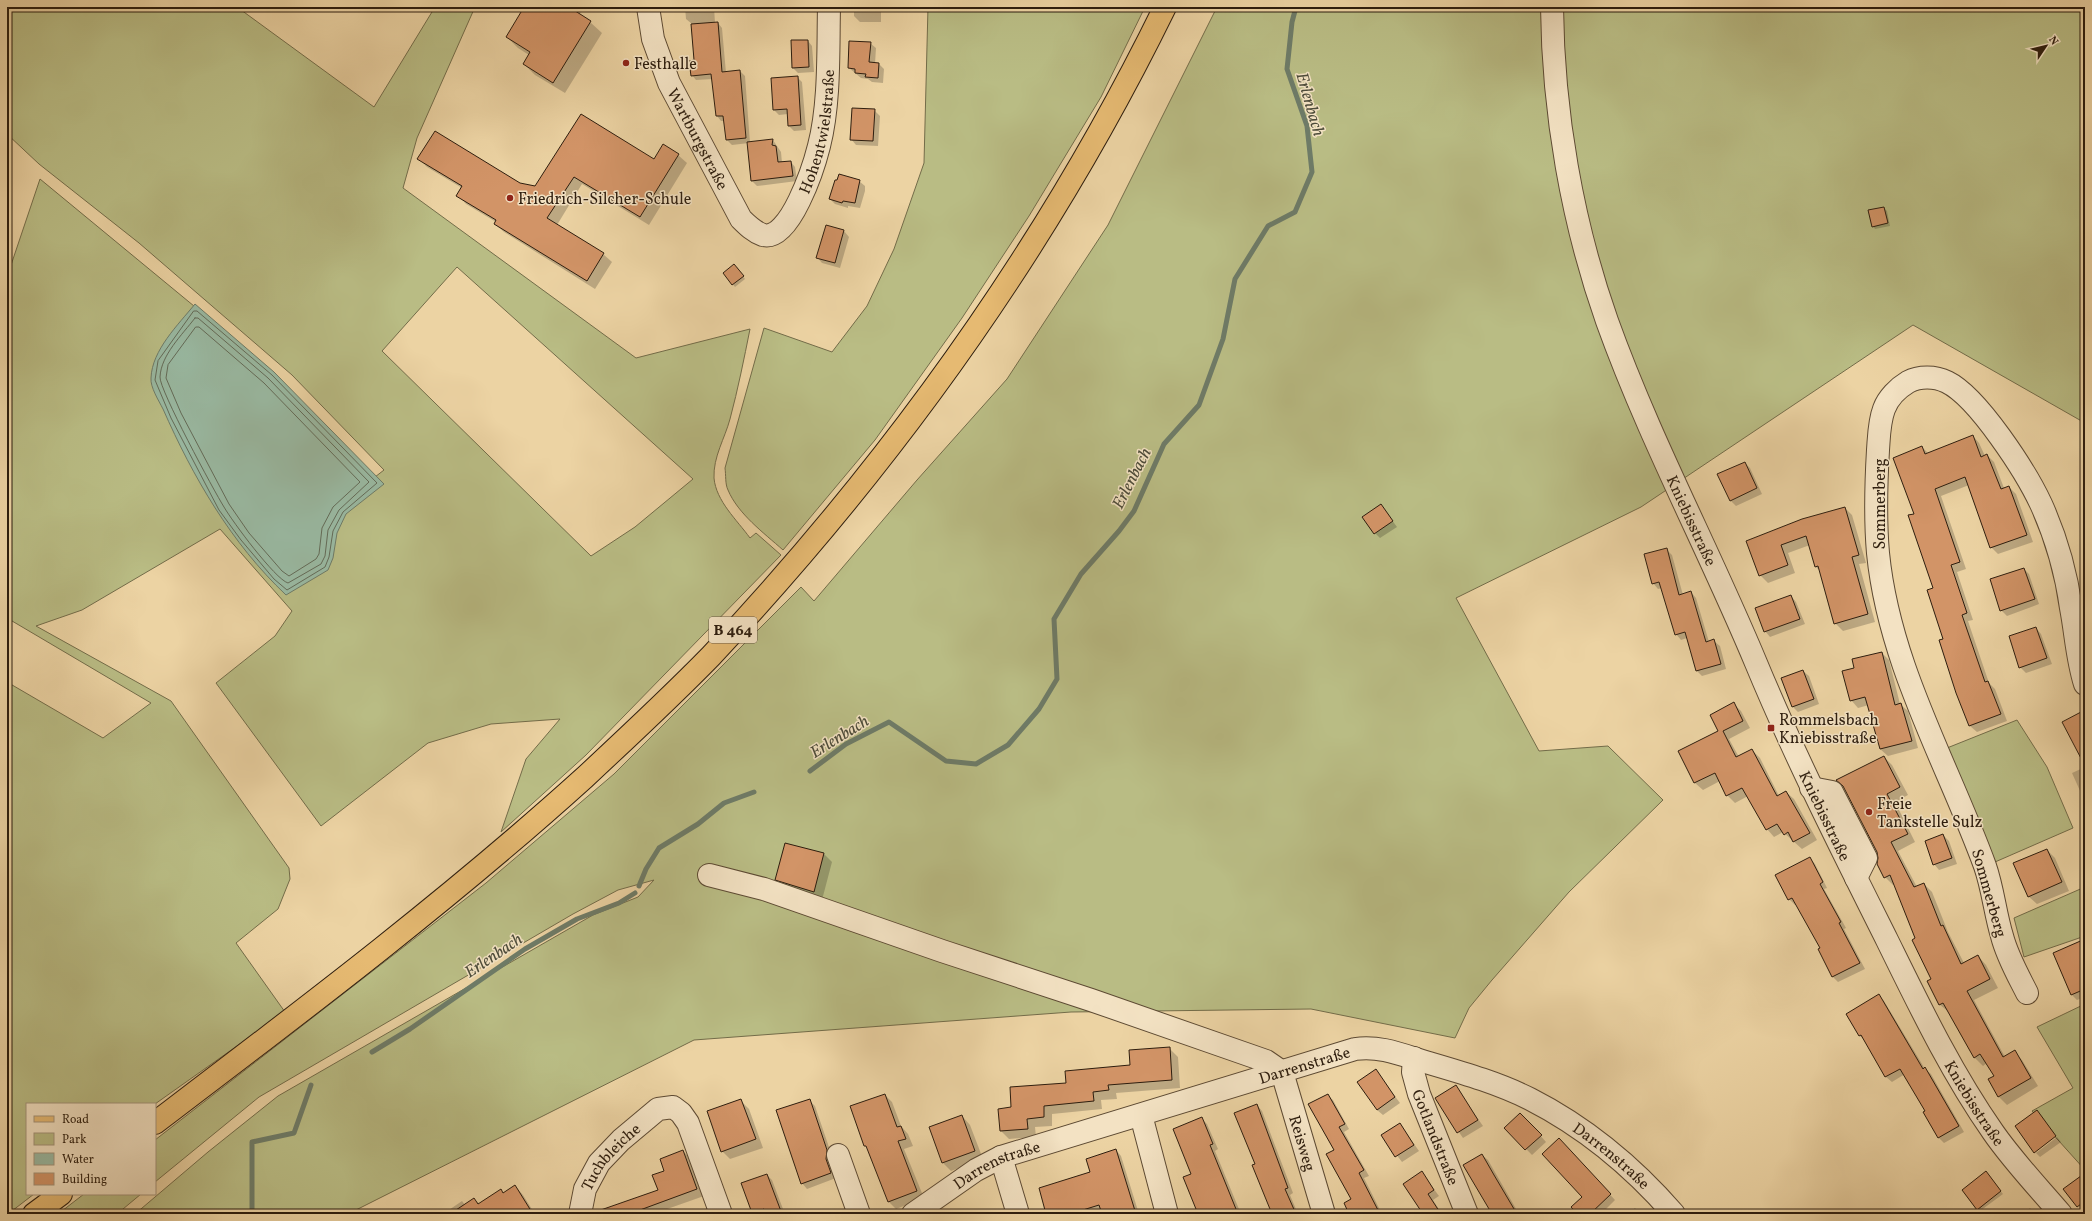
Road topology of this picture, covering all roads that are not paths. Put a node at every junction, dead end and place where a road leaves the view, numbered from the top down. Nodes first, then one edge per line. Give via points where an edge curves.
1 (648, 7) edge
2 (829, 7) edge
3 (1165, 7) edge
4 (1552, 7) edge
5 (763, 235) joint
6 (2085, 684) edge
7 (709, 876) dead end
8 (2027, 993) dead end
9 (1414, 1058) junction
10 (1282, 1072) junction
11 (1141, 1115) junction
12 (156, 1122) edge
13 (838, 1156) dead end
14 (1001, 1157) junction
15 (60, 1195) edge
16 (34, 1214) edge
17 (580, 1214) edge
18 (721, 1214) edge
19 (859, 1214) edge
20 (913, 1214) edge
21 (1018, 1214) edge
22 (1167, 1214) edge
23 (1324, 1214) edge
24 (1467, 1214) edge
25 (1674, 1214) edge
26 (2061, 1214) edge

1 - 5 street, Wartburgstraße via 653,39 669,83 741,219 751,229
2 - 5 street, Hohentwielstraße via 826,89 819,146 806,185 789,220 778,232
3 - 12 main road, B 464 via 1110,113 1060,200 966,343 879,462 823,530 710,657 604,759 477,871 395,938
4 - 26 street, Kniebisstraße via 1557,96 1575,203 1597,292 1635,392 1811,788 1927,1022 1993,1132
6 - 8 street, Sommerberg via 2077,656 2070,596 2058,551 2040,503 2020,467 1987,420 1948,382 1925,377 1913,379 1901,386 1884,408 1878,462 1878,555 1887,608 1905,671 1984,866 2002,939
7 - 10 street via 764,889 1257,1056
9 - 10 street, Darrenstraße via 1384,1049 1365,1047
9 - 24 street, Gotlandstraße via 1413,1072 1419,1094
9 - 25 street, Darrenstraße via 1492,1083 1549,1110 1588,1135 1621,1161
10 - 11 street, Darrenstraße
10 - 23 street, Reisweg
11 - 14 street, Darrenstraße
11 - 22 street
13 - 19 street
14 - 20 street, Darrenstraße via 976,1170
14 - 21 street
15 - 16 main road
17 - 18 street, Tuchbleiche via 585,1189 599,1163 621,1140 658,1109 673,1107 688,1123

